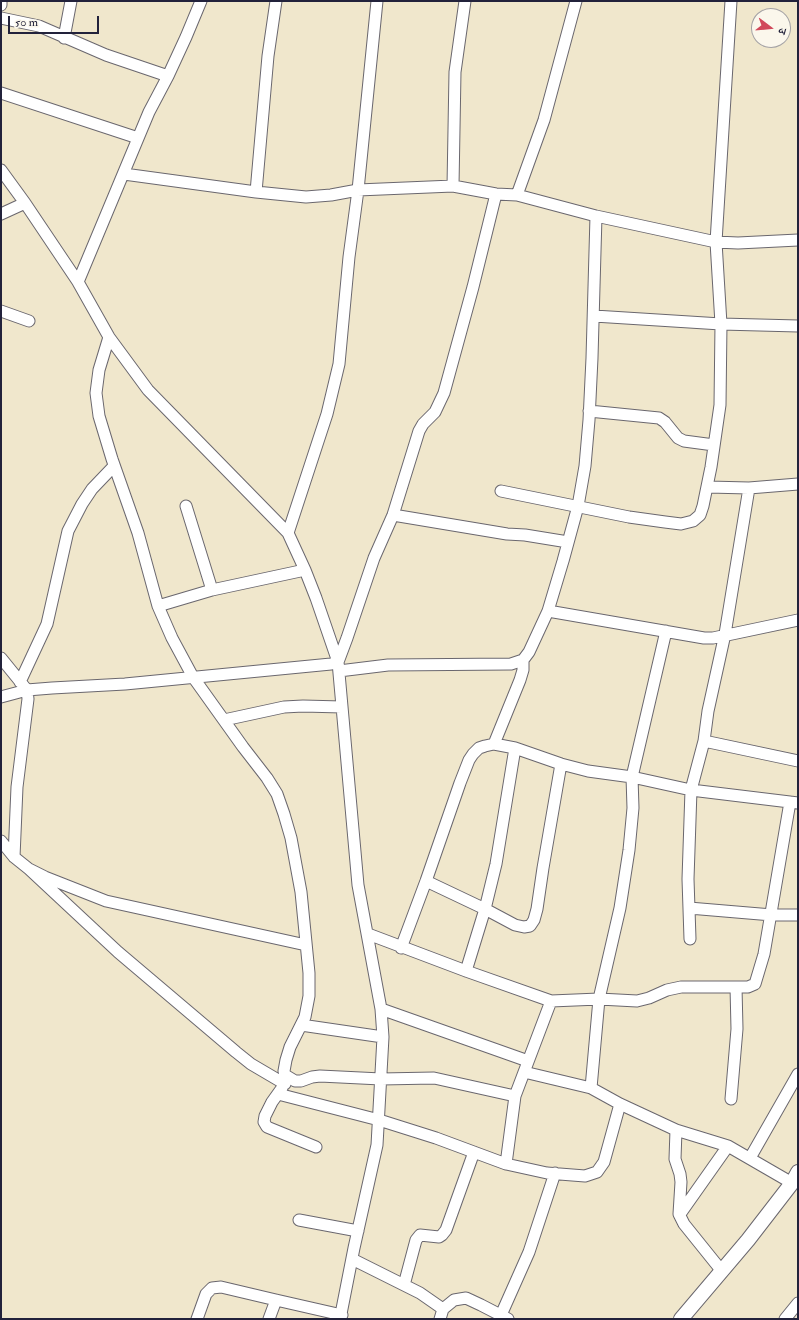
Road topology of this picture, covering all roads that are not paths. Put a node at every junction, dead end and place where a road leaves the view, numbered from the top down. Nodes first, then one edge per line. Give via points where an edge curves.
1 (1, 1) edge
2 (71, 1) edge
3 (201, 1) edge
4 (276, 1) edge
5 (377, 1) edge
6 (464, 1) edge
7 (576, 1) edge
8 (731, 1) edge
9 (1, 5) edge
10 (1, 18) edge
11 (64, 38) junction
12 (168, 76) junction
13 (1, 93) edge
14 (138, 138) junction
15 (1, 170) edge
16 (124, 174) junction
17 (454, 186) junction
18 (358, 190) junction
19 (256, 192) junction
20 (496, 194) junction
21 (517, 195) junction
22 (25, 203) junction
23 (1, 214) edge
24 (596, 216) junction
25 (798, 240) edge
26 (716, 242) junction
27 (78, 282) junction
28 (1, 311) edge
29 (594, 316) junction
30 (29, 321) dead end
31 (721, 324) junction
32 (798, 326) edge
33 (110, 337) junction
34 (589, 412) junction
35 (714, 445) junction
36 (114, 466) junction
37 (798, 484) edge
38 (708, 487) junction
39 (750, 488) junction
40 (501, 491) dead end
41 (186, 506) dead end
42 (578, 506) junction
43 (393, 515) junction
44 (288, 533) junction
45 (568, 542) junction
46 (305, 570) junction
47 (212, 590) junction
48 (158, 606) junction
49 (548, 611) junction
50 (798, 620) edge
51 (666, 631) junction
52 (726, 634) junction
53 (1, 658) edge
54 (523, 660) junction
55 (338, 666) junction
56 (193, 677) junction
57 (24, 686) junction
58 (1, 697) edge
59 (342, 707) junction
60 (224, 720) junction
61 (704, 741) junction
62 (494, 744) junction
63 (514, 748) junction
64 (798, 761) edge
65 (561, 764) junction
66 (632, 777) junction
67 (691, 790) junction
68 (794, 803) edge
69 (1, 841) edge
70 (14, 857) junction
71 (29, 869) junction
72 (426, 881) junction
73 (689, 908) junction
74 (485, 909) junction
75 (772, 915) junction
76 (798, 915) edge
77 (368, 934) junction
78 (690, 939) dead end
79 (306, 945) junction
80 (401, 948) junction
81 (466, 972) junction
82 (736, 986) junction
83 (599, 999) junction
84 (551, 1001) junction
85 (381, 1008) junction
86 (301, 1025) junction
87 (383, 1037) junction
88 (526, 1066) junction
89 (798, 1074) edge
90 (381, 1079) junction
91 (287, 1081) junction
92 (591, 1088) junction
93 (278, 1094) junction
94 (515, 1096) junction
95 (732, 1098) dead end
96 (620, 1104) junction
97 (378, 1120) junction
98 (676, 1130) junction
99 (728, 1146) junction
100 (316, 1147) dead end
101 (474, 1152) junction
102 (750, 1158) junction
103 (506, 1164) junction
104 (555, 1173) junction
105 (795, 1177) edge
106 (679, 1214) junction
107 (298, 1220) dead end
108 (358, 1232) junction
109 (352, 1259) junction
110 (721, 1270) junction
111 (404, 1285) junction
112 (276, 1300) junction
113 (798, 1302) edge
114 (441, 1314) edge
115 (341, 1317) edge
116 (505, 1317) edge
117 (197, 1319) edge
118 (269, 1319) edge
119 (680, 1319) edge
120 (785, 1319) edge

1 - 9 street
2 - 11 street
3 - 12 street
4 - 19 street via 268,56
5 - 18 street
6 - 17 street via 455,72
7 - 21 street via 544,120
8 - 26 street
10 - 11 street via 39,26
11 - 12 street
12 - 14 street
13 - 14 street
14 - 16 street
15 - 22 street
16 - 19 street
16 - 27 street
17 - 18 street
17 - 20 street
18 - 19 street via 306,196
18 - 44 street via 339,364
20 - 21 street
20 - 43 street via 474,287 444,393 435,412 419,431
21 - 24 street
22 - 23 street
22 - 27 street
24 - 26 street
24 - 29 street
25 - 26 street
26 - 31 street
27 - 33 street
28 - 30 street
29 - 31 street
29 - 34 street
31 - 32 street
31 - 35 street via 720,405
33 - 36 street via 99,370 96,393 99,416
33 - 44 street via 148,390
34 - 35 street via 659,418 684,441
34 - 42 street via 585,466
35 - 38 street
36 - 48 street via 138,533
36 - 57 street via 92,489 68,531 47,624
37 - 39 street
38 - 39 street
38 - 42 street via 700,515 693,521 681,524 629,517
39 - 52 street
40 - 42 street
41 - 47 street
42 - 45 street
43 - 45 street
43 - 55 street via 374,558
44 - 46 street
45 - 49 street
46 - 47 street
46 - 55 street
47 - 48 street
48 - 56 street
49 - 51 street
49 - 54 street
50 - 52 street
51 - 52 street via 704,638
51 - 66 street
52 - 61 street via 708,711
53 - 57 street
54 - 55 street via 512,664
54 - 62 street via 520,680
55 - 56 street via 323,665
55 - 59 street
56 - 57 street via 124,684
56 - 60 street
57 - 58 street
57 - 70 street via 28,708 17,787
59 - 60 street via 284,707
59 - 77 street via 358,885
60 - 79 street via 277,794 291,838 301,892
61 - 64 street
61 - 67 street
62 - 63 street
62 - 72 street via 479,748 469,760
63 - 65 street
63 - 74 street via 496,864
65 - 66 street via 588,771
65 - 74 street via 538,909 534,920 530,926 515,926
66 - 67 street
66 - 83 street via 633,808 629,850 620,908
67 - 68 street
67 - 73 street
68 - 75 street
69 - 70 street
70 - 71 street
71 - 79 street via 106,901
71 - 91 street via 118,952 236,1052 251,1064
72 - 74 street
72 - 80 street
73 - 75 street
73 - 78 street
74 - 81 street
75 - 76 street
75 - 82 street via 755,984 748,987
77 - 80 street
77 - 85 street
79 - 86 street via 309,996
80 - 81 street
81 - 84 street
82 - 83 street via 681,987 637,1001
82 - 95 street via 737,1029
83 - 84 street
83 - 92 street
84 - 88 street
85 - 87 street
85 - 88 street
86 - 87 street
86 - 91 street via 286,1060 284,1071
87 - 90 street
88 - 92 street
88 - 94 street
89 - 102 street
90 - 91 street via 320,1076 302,1081
90 - 94 street via 434,1078
90 - 97 street
91 - 93 street
92 - 96 street
93 - 97 street
93 - 100 street via 265,1116 264,1122 267,1127
94 - 103 street
96 - 98 street
96 - 104 street via 604,1162 597,1172 585,1176
97 - 101 street
97 - 108 street via 377,1145
98 - 99 street
98 - 106 street via 675,1159 681,1182
99 - 102 street
99 - 106 street
101 - 103 street
101 - 111 street via 446,1230 439,1237 420,1235 416,1240
102 - 105 street
103 - 104 street
104 - 116 street
105 - 110 street via 748,1240
106 - 110 street
107 - 108 street
108 - 109 street
109 - 111 street
109 - 115 street
110 - 119 street
111 - 114 street via 433,1301
112 - 115 street
112 - 117 street via 221,1287 212,1288 206,1294
112 - 118 street
113 - 120 street
114 - 116 street via 454,1300 466,1298

